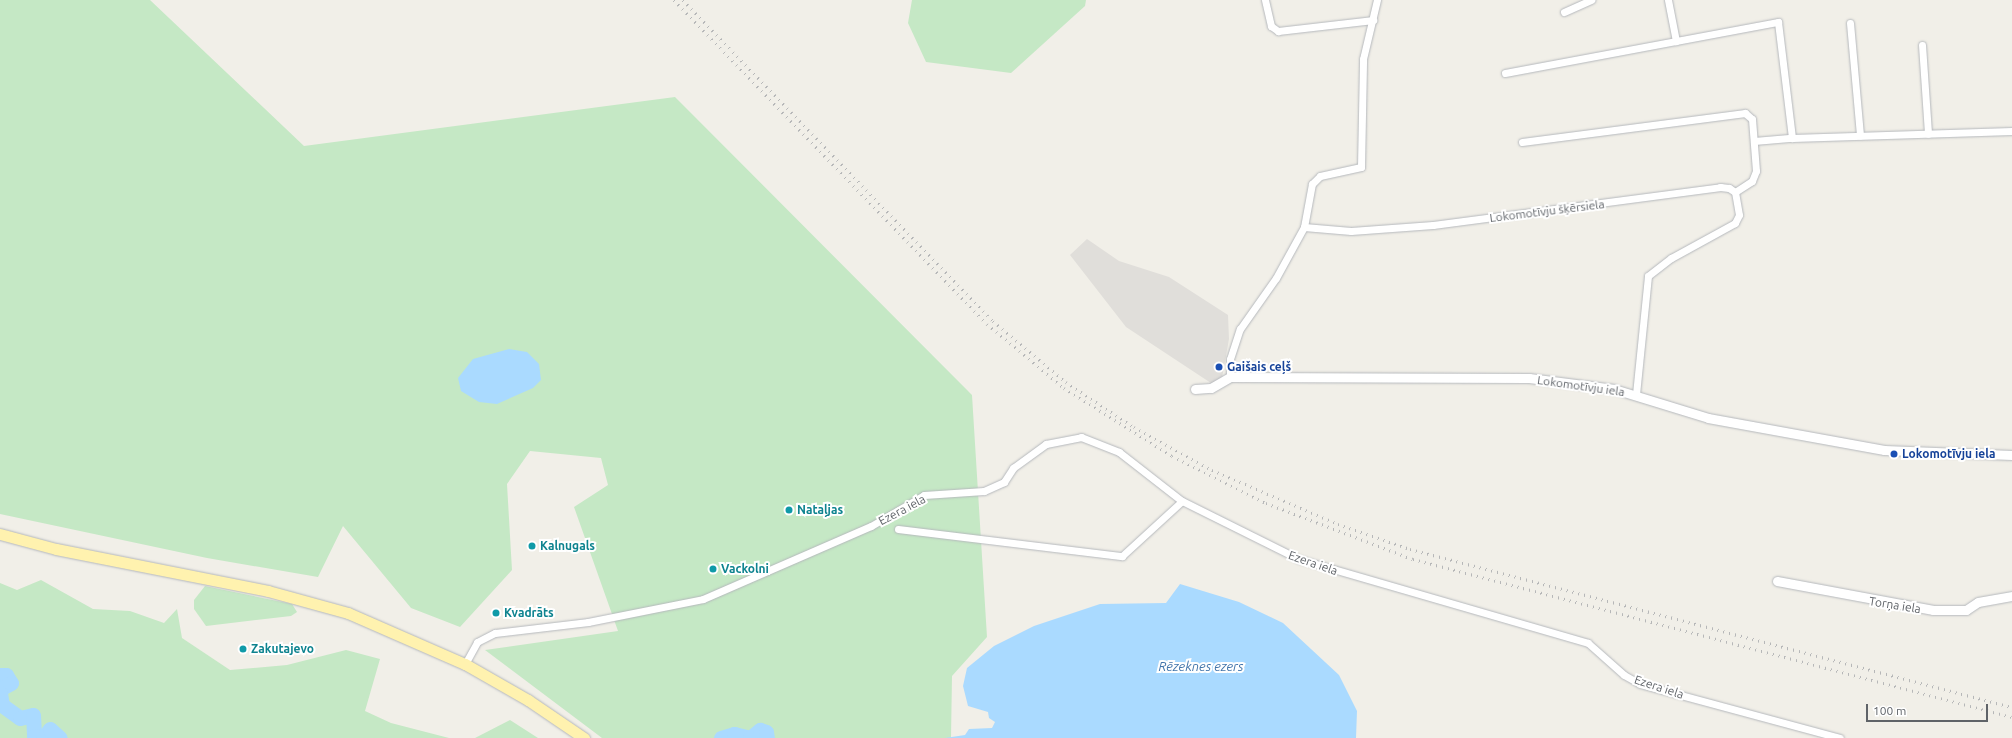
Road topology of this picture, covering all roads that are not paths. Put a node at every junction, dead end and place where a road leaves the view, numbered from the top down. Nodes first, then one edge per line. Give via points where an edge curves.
1 (1265, 0) edge
2 (1377, 0) edge
3 (1591, 0) edge
4 (1668, 0) edge
5 (1564, 12) dead end
6 (1373, 20) junction
7 (1850, 23) dead end
8 (1676, 41) junction
9 (1922, 45) dead end
10 (1505, 73) dead end
11 (2012, 131) edge
12 (1928, 134) junction
13 (1860, 136) junction
14 (1792, 138) junction
15 (1754, 141) junction
16 (1522, 142) dead end
17 (1735, 192) junction
18 (1304, 227) junction
19 (1230, 377) junction
20 (1194, 389) dead end
21 (1636, 394) junction
22 (2012, 455) edge
23 (1182, 501) junction
24 (898, 529) dead end
25 (0, 534) edge
26 (1777, 580) dead end
27 (2012, 596) edge
28 (465, 664) junction
29 (584, 738) edge
30 (1840, 738) edge

1 - 6 street via 1271,26 1278,31
2 - 6 street
3 - 5 street
4 - 8 street
6 - 18 street via 1364,59 1363,163 1355,171 1316,178 1310,189
7 - 13 street
8 - 10 street
8 - 14 street via 1778,22
9 - 12 street
11 - 12 street
12 - 13 street
13 - 14 street
14 - 15 street
15 - 16 street via 1752,119 1743,112
15 - 17 street via 1754,177
17 - 18 street, Lokomotīvju šķērsiela via 1720,187 1576,208 1357,231
17 - 21 street via 1739,215 1734,223 1656,266 1648,276
18 - 19 street via 1276,278 1240,329 1230,359
19 - 20 street via 1211,388
19 - 21 street, Lokomotīvju iela via 1529,378
21 - 22 street, Lokomotīvju iela via 1708,418 1884,450
23 - 24 street via 1122,556
23 - 28 street, Ezera iela via 1104,443 1081,437 1064,438 1028,455 1004,482 984,491 924,495 871,526 703,598 588,622 495,633 477,642
23 - 30 street, Ezera iela via 1299,559 1588,643 1624,675 1640,684
25 - 28 main road via 56,549 291,596 411,637
26 - 27 street, Torņa iela via 1933,610 1966,610 1978,602
28 - 29 main road via 528,700

